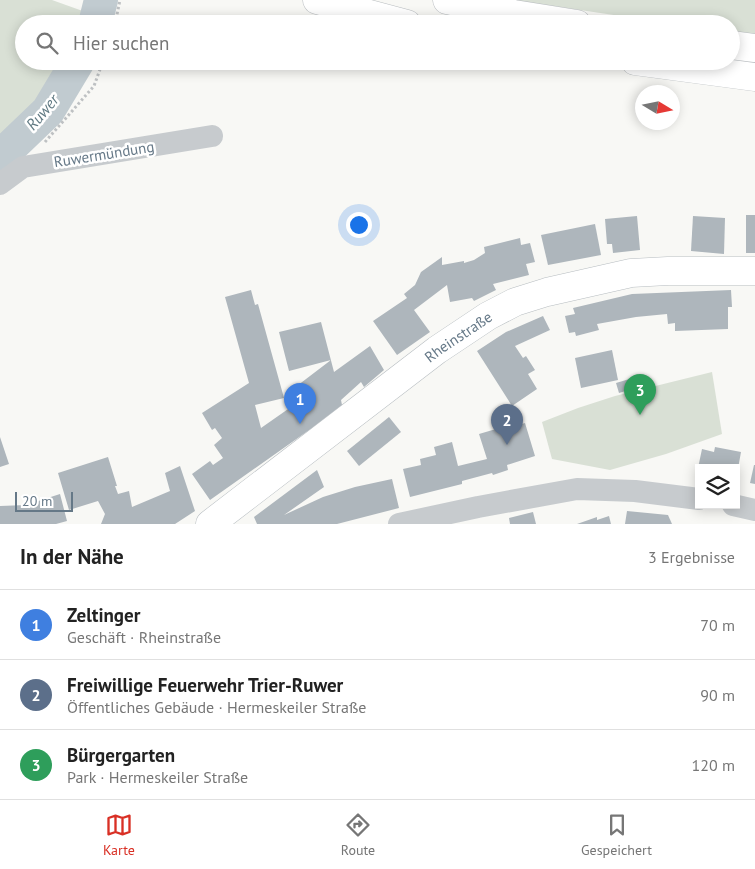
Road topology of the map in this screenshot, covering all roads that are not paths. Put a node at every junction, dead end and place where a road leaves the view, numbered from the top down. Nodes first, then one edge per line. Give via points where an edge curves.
1 (317, 0) edge
2 (447, 0) edge
3 (373, 15) edge
4 (520, 15) edge
5 (740, 47) edge
6 (755, 48) edge
7 (702, 70) edge
8 (755, 77) edge
9 (212, 136) dead end
10 (0, 184) edge
11 (755, 271) edge
12 (695, 498) edge
13 (740, 507) edge
14 (755, 510) edge
15 (210, 524) edge
16 (399, 524) edge

1 - 3 main road
2 - 4 main road
5 - 6 main road
7 - 8 main road
9 - 10 street, Ruwermündung via 24,167
11 - 15 main road, Rheinstraße via 630,274 515,302 437,350
12 - 16 street via 577,489
13 - 14 street

